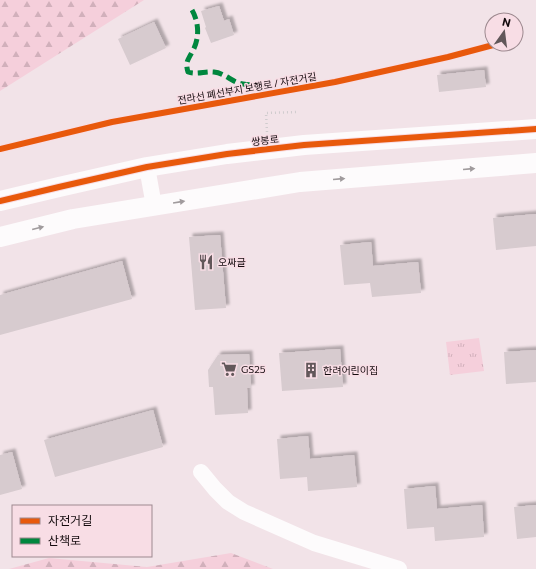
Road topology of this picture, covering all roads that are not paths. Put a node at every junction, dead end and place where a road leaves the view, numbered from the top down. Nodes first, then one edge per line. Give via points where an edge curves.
1 (536, 129) edge
2 (536, 163) edge
3 (147, 167) junction
4 (0, 201) edge
5 (154, 206) junction
6 (0, 237) edge
7 (201, 472) dead end
8 (398, 569) edge

1 - 3 street, 쌍봉로 via 304,145
5 -> 2 street via 300,182
3 - 4 street, 쌍봉로
3 - 5 street
6 -> 5 street via 73,219
7 - 8 street via 228,502 244,512 314,543

